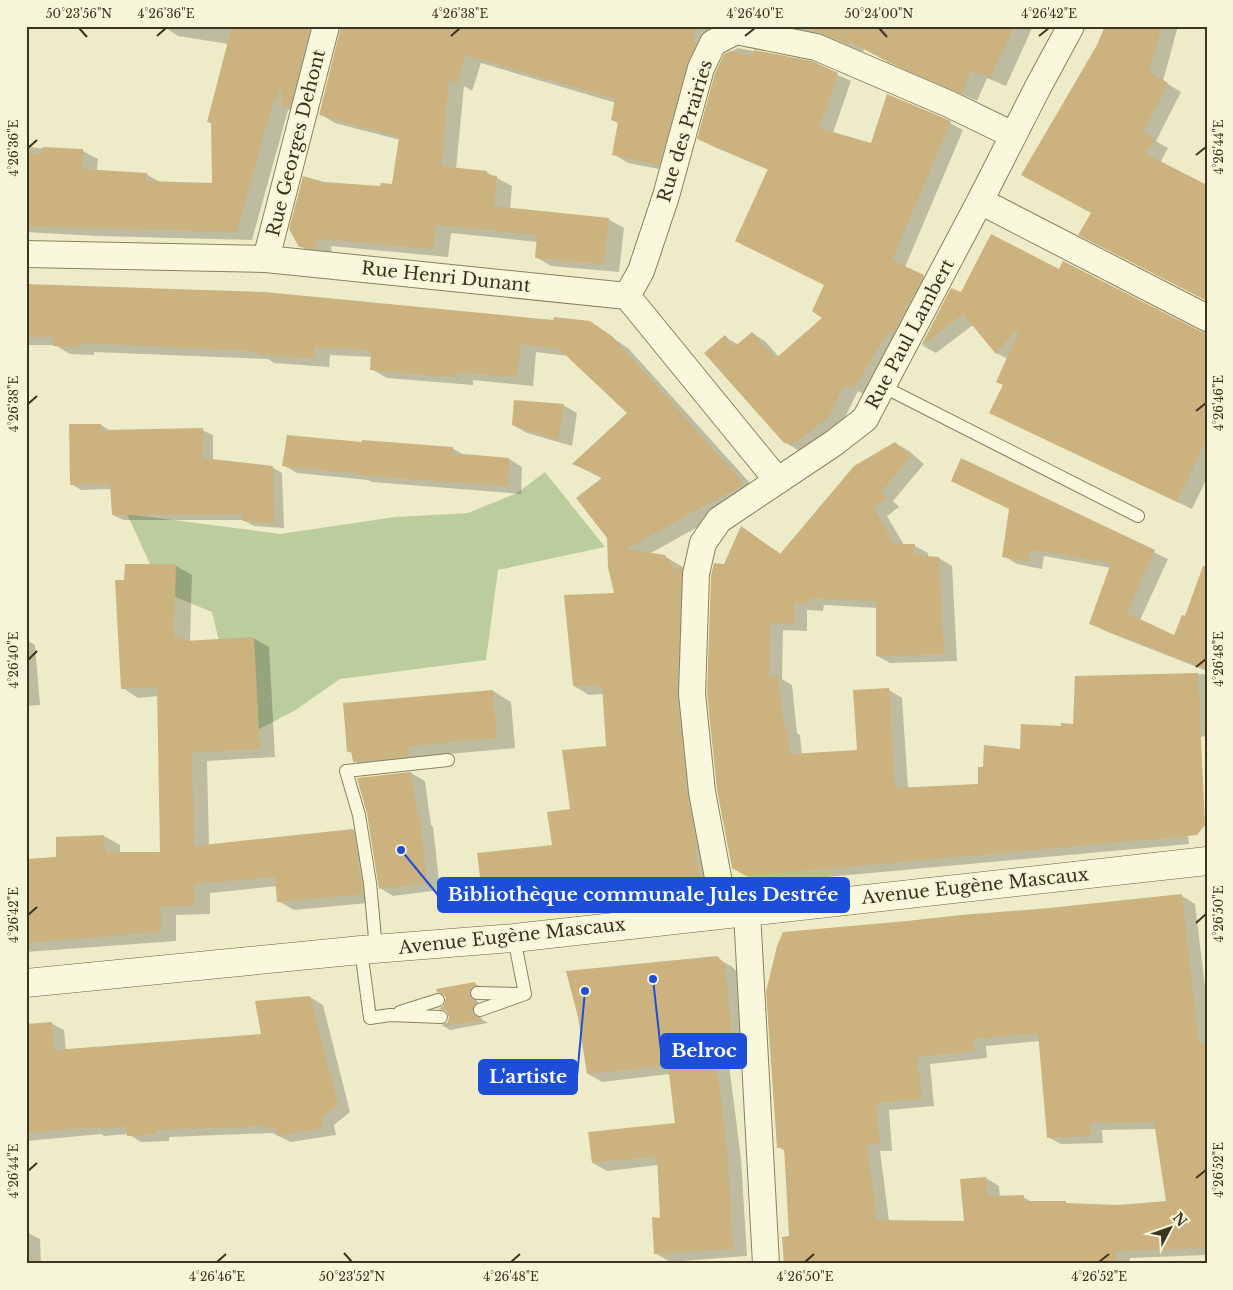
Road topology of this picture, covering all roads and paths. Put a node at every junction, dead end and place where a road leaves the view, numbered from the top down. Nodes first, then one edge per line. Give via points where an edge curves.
1 (326, 26) edge
2 (1071, 26) edge
3 (1013, 135) junction
4 (980, 202) junction
5 (26, 254) edge
6 (266, 259) junction
7 (627, 296) junction
8 (1207, 318) edge
9 (882, 386) junction
10 (778, 481) junction
11 (1138, 516) dead end
12 (448, 760) dead end
13 (1207, 861) edge
14 (736, 913) junction
15 (514, 938) junction
16 (368, 950) junction
17 (26, 983) edge
18 (477, 994) dead end
19 (525, 994) junction
20 (438, 1000) dead end
21 (480, 1010) dead end
22 (390, 1015) junction
23 (441, 1017) dead end
24 (766, 1264) edge

1 - 6 street, Rue Georges Dehont
2 - 3 street, Rue Paul Lambert
3 - 4 street, Rue Paul Lambert
3 - 7 street, Rue des Prairies via 816,47 736,31 713,43 701,68 666,196 641,270
4 - 8 street
4 - 9 street, Rue Paul Lambert
5 - 6 street, Rue Henri Dunant
6 - 7 street, Rue Henri Dunant
7 - 10 street
9 - 10 street, Rue Paul Lambert via 865,419
9 - 11 lane
10 - 14 street, Rue Paul Lambert via 719,520 703,543 696,574 692,694 702,792
12 - 16 lane via 346,772 359,815 370,883
13 - 14 main road, Avenue Eugène Mascaux
14 - 15 main road, Avenue Eugène Mascaux
14 - 24 street, Rue Paul Lambert
15 - 16 main road, Avenue Eugène Mascaux
15 - 19 lane
16 - 17 main road, Avenue Eugène Mascaux
16 - 22 lane via 370,1018
18 - 19 lane
19 - 21 lane
20 - 22 lane
22 - 23 lane

